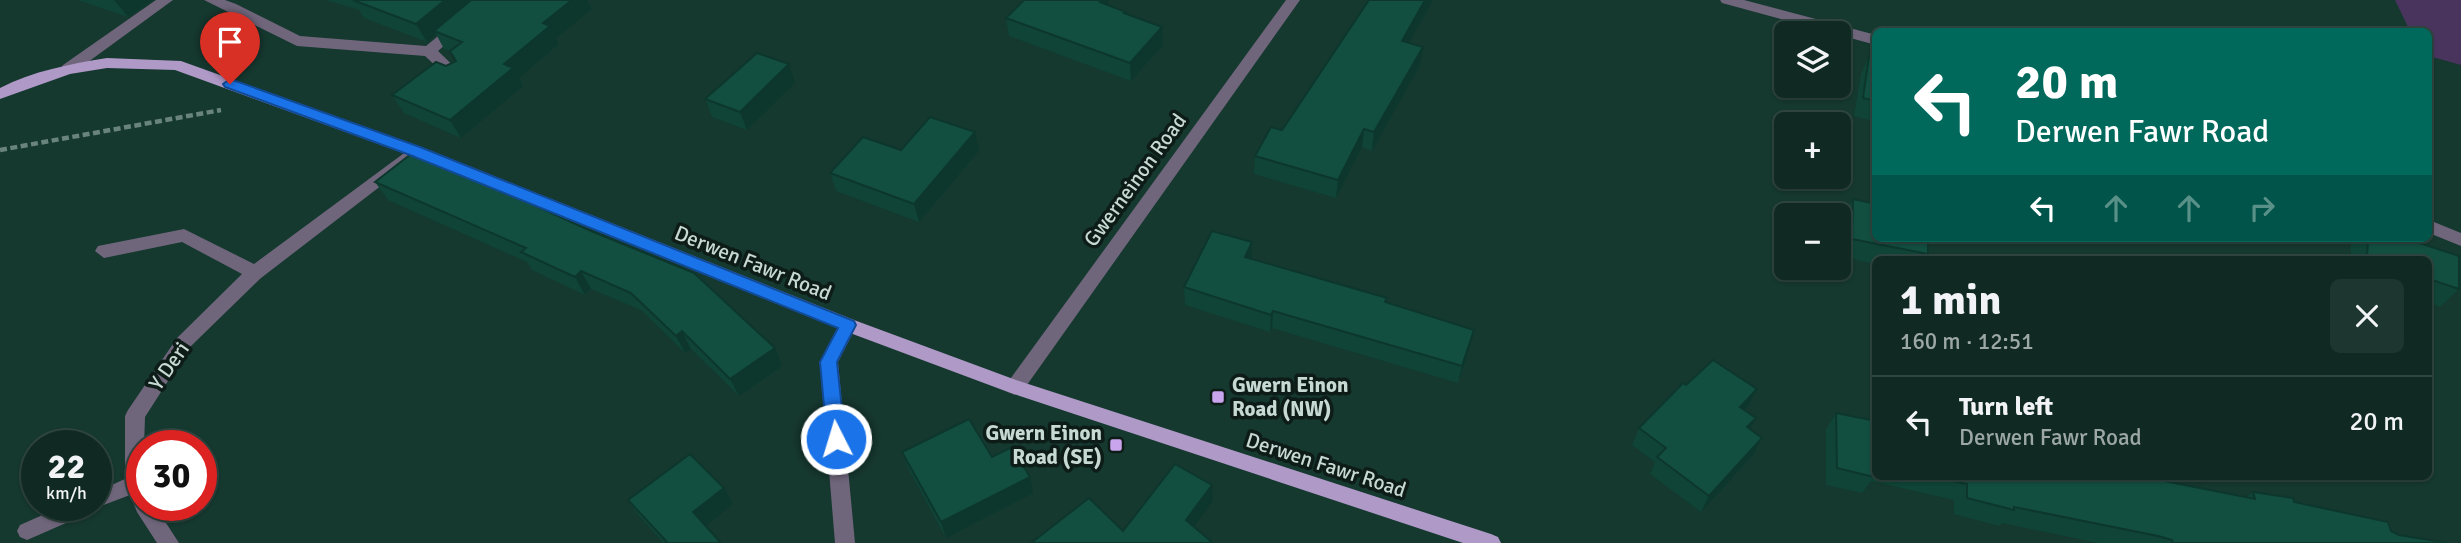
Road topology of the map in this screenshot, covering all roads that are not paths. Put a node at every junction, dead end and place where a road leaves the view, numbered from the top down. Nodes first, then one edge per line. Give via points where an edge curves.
1 (166, 0) edge
2 (211, 0) edge
3 (491, 0) edge
4 (1293, 0) edge
5 (1727, 0) edge
6 (1872, 39) edge
7 (429, 51) junction
8 (68, 69) junction
9 (457, 77) edge
10 (0, 94) edge
11 (415, 151) junction
12 (2432, 227) edge
13 (2461, 240) edge
14 (104, 251) dead end
15 (255, 272) junction
16 (848, 325) junction
17 (1014, 387) junction
18 (136, 430) edge
19 (50, 521) edge
20 (154, 521) edge
21 (27, 531) dead end
22 (169, 543) edge
23 (845, 543) edge
24 (1492, 543) edge

1 - 8 street
2 - 7 street via 297,41
3 - 7 street
4 - 17 street, Gwerneinon Road
5 - 6 street
7 - 9 street
8 - 10 main road, Derwen Fawr Road
8 - 11 main road, Derwen Fawr Road via 107,63 176,65
11 - 15 street, Y Deri
11 - 16 main road, Derwen Fawr Road
12 - 13 street
14 - 15 street via 184,235
15 - 18 street, Y Deri via 183,343 135,416
16 - 17 main road, Derwen Fawr Road
16 - 23 street via 829,362
17 - 24 main road, Derwen Fawr Road
19 - 21 street
20 - 22 street

